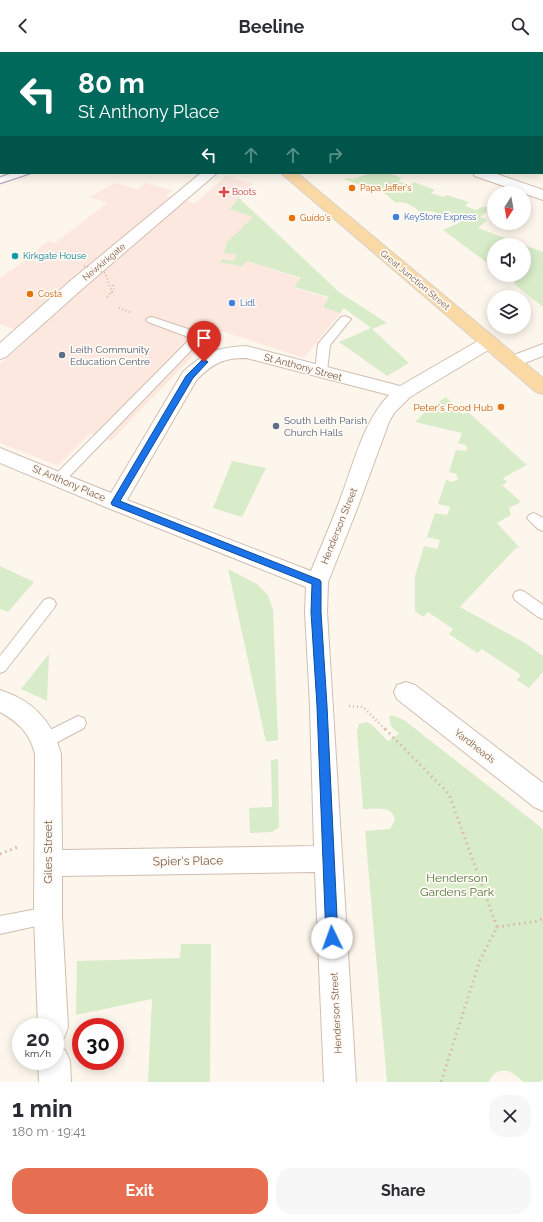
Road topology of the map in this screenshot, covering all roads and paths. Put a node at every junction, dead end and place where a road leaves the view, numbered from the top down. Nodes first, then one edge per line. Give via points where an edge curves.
1 (19, 174) edge
2 (289, 174) edge
3 (483, 174) edge
4 (200, 175) edge
5 (0, 180) edge
6 (543, 195) edge
7 (84, 266) dead end
8 (114, 295) dead end
9 (345, 319) dead end
10 (152, 320) dead end
11 (489, 342) junction
12 (543, 350) edge
13 (0, 352) edge
14 (512, 362) junction
15 (321, 371) junction
16 (543, 388) edge
17 (403, 393) junction
18 (1, 455) edge
19 (59, 479) junction
20 (115, 503) junction
21 (317, 582) junction
22 (520, 596) dead end
23 (49, 604) dead end
24 (543, 613) edge
25 (0, 667) edge
26 (406, 692) dead end
27 (0, 700) edge
28 (322, 706) junction
29 (78, 723) dead end
30 (46, 740) junction
31 (543, 799) edge
32 (328, 859) junction
33 (48, 863) junction
34 (48, 916) junction
35 (543, 918) edge
36 (0, 924) edge
37 (497, 928) junction
38 (53, 1018) edge
39 (54, 1070) edge
40 (55, 1082) edge
41 (340, 1082) edge
42 (441, 1082) edge

1 - 5 lane
2 - 11 main road, Great Junction Street
3 - 6 street
4 - 13 street, Newkirkgate
7 - 8 path, bridge via 105,273
9 - 15 lane via 324,344
10 - 19 lane via 193,334 197,336 196,339
11 - 14 main road, Great Junction Street
11 - 17 street, Henderson Street
12 - 14 street
14 - 16 main road, Great Junction Street
15 - 17 street, St Anthony Street
15 - 20 street, St Anthony Street via 246,352 216,355 204,362 190,376
17 - 21 street, Henderson Street via 387,408 379,422
18 - 19 street, St Anthony Place
19 - 20 street, St Anthony Place
20 - 21 street, St Anthony Place
21 - 28 street, Henderson Street via 316,612
22 - 24 lane
23 - 25 lane
26 - 31 street, Yardheads
27 - 30 street via 30,719
28 - 32 street, Henderson Street
28 - 37 path via 363,707 449,794
29 - 30 lane
30 - 33 street, Giles Street
32 - 33 street, Spier's Place
32 - 41 street, Henderson Street
33 - 34 street, Giles Street
34 - 36 lane
34 - 38 street, Giles Street
35 - 37 path
37 - 42 path via 480,960
39 - 40 street

